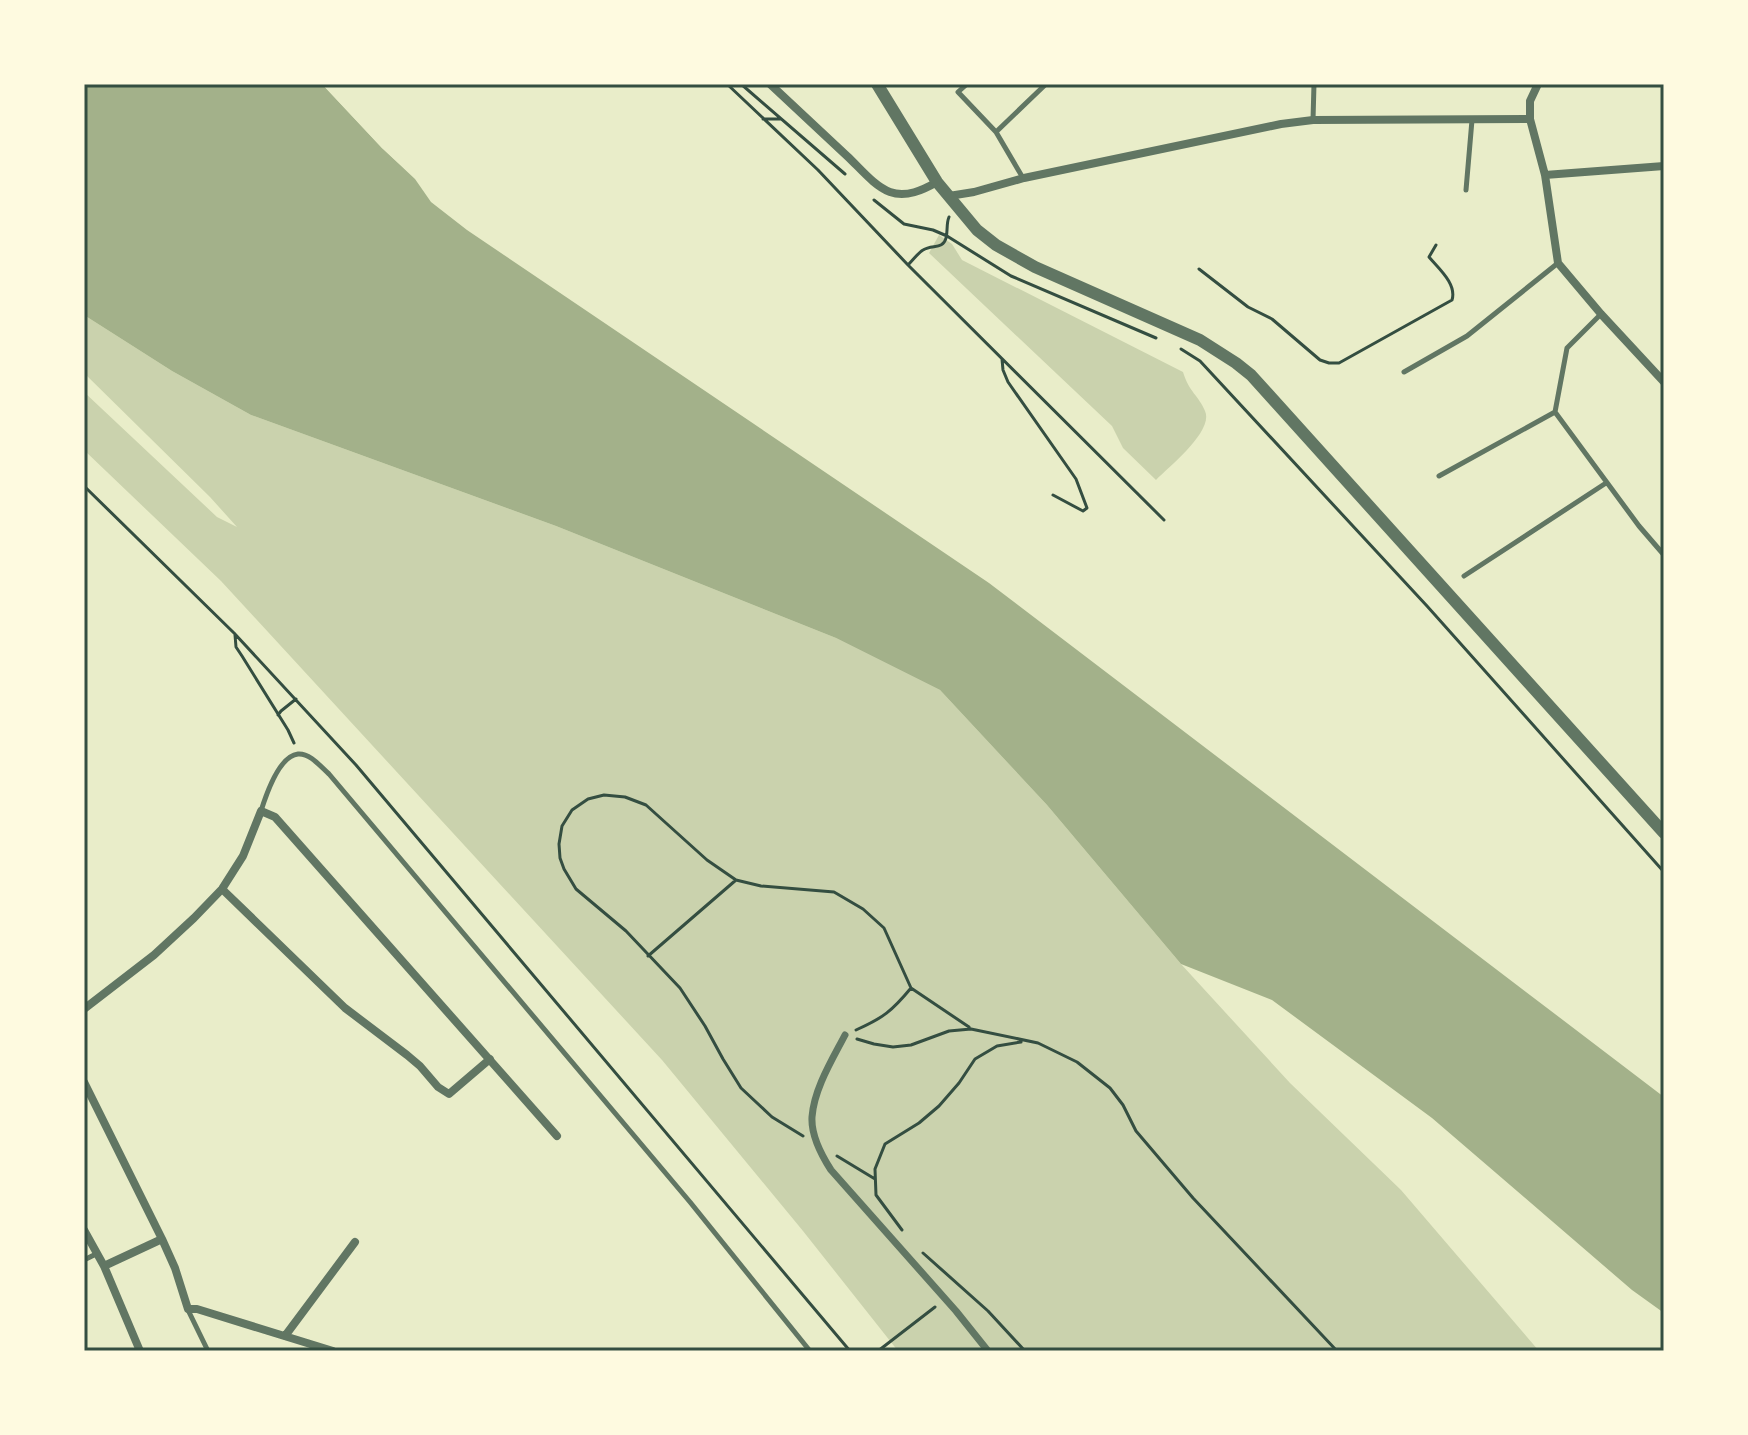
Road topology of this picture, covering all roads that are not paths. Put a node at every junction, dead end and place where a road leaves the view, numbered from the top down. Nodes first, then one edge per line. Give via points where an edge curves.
1 (770, 84) edge
2 (877, 84) edge
3 (967, 84) edge
4 (1046, 84) edge
5 (1314, 84) edge
6 (1538, 84) edge
7 (1530, 119) junction
8 (1313, 120) junction
9 (1472, 120) junction
10 (996, 132) junction
11 (1664, 166) edge
12 (1545, 175) junction
13 (1024, 178) junction
14 (937, 182) junction
15 (1466, 190) dead end
16 (949, 196) junction
17 (1558, 263) junction
18 (1601, 314) junction
19 (1404, 372) dead end
20 (1664, 382) edge
21 (1555, 412) junction
22 (1439, 476) dead end
23 (1606, 483) junction
24 (1664, 555) edge
25 (1464, 576) dead end
26 (261, 811) junction
27 (1664, 833) edge
28 (222, 889) junction
29 (84, 1009) edge
30 (845, 1035) road end
31 (490, 1059) junction
32 (84, 1082) edge
33 (557, 1136) dead end
34 (84, 1230) edge
35 (162, 1239) junction
36 (355, 1242) dead end
37 (96, 1254) junction
38 (84, 1260) edge
39 (104, 1266) junction
40 (188, 1309) junction
41 (285, 1336) junction
42 (140, 1351) edge
43 (208, 1351) edge
44 (333, 1351) edge
45 (810, 1351) edge
46 (988, 1351) edge

1 - 14 street via 887,191 912,193
2 - 14 street
3 - 10 lane via 958,92
4 - 10 lane
5 - 8 lane
6 - 7 street via 1530,101
7 - 9 street
7 - 12 street
8 - 9 street
8 - 13 street
9 - 15 lane
10 - 13 lane
11 - 12 street
12 - 17 street
13 - 16 street
14 - 16 street
16 - 27 street via 996,245 1200,340 1251,375
17 - 18 street
17 - 19 lane via 1467,336
18 - 20 street
18 - 21 lane via 1567,348
21 - 22 lane
21 - 23 lane
23 - 24 lane
23 - 25 lane
26 - 28 street via 243,856
26 - 31 street via 275,817
26 - 45 lane via 276,775 291,757 299,754 317,762
28 - 29 street via 154,955
28 - 31 street via 345,1008 449,1094
30 - 46 street via 818,1090 811,1119 817,1144 831,1170
31 - 33 street
32 - 35 street
34 - 37 street
35 - 39 street
35 - 40 street
36 - 41 street
37 - 38 lane
37 - 39 street
39 - 42 street
40 - 41 street
40 - 43 lane
41 - 44 street

